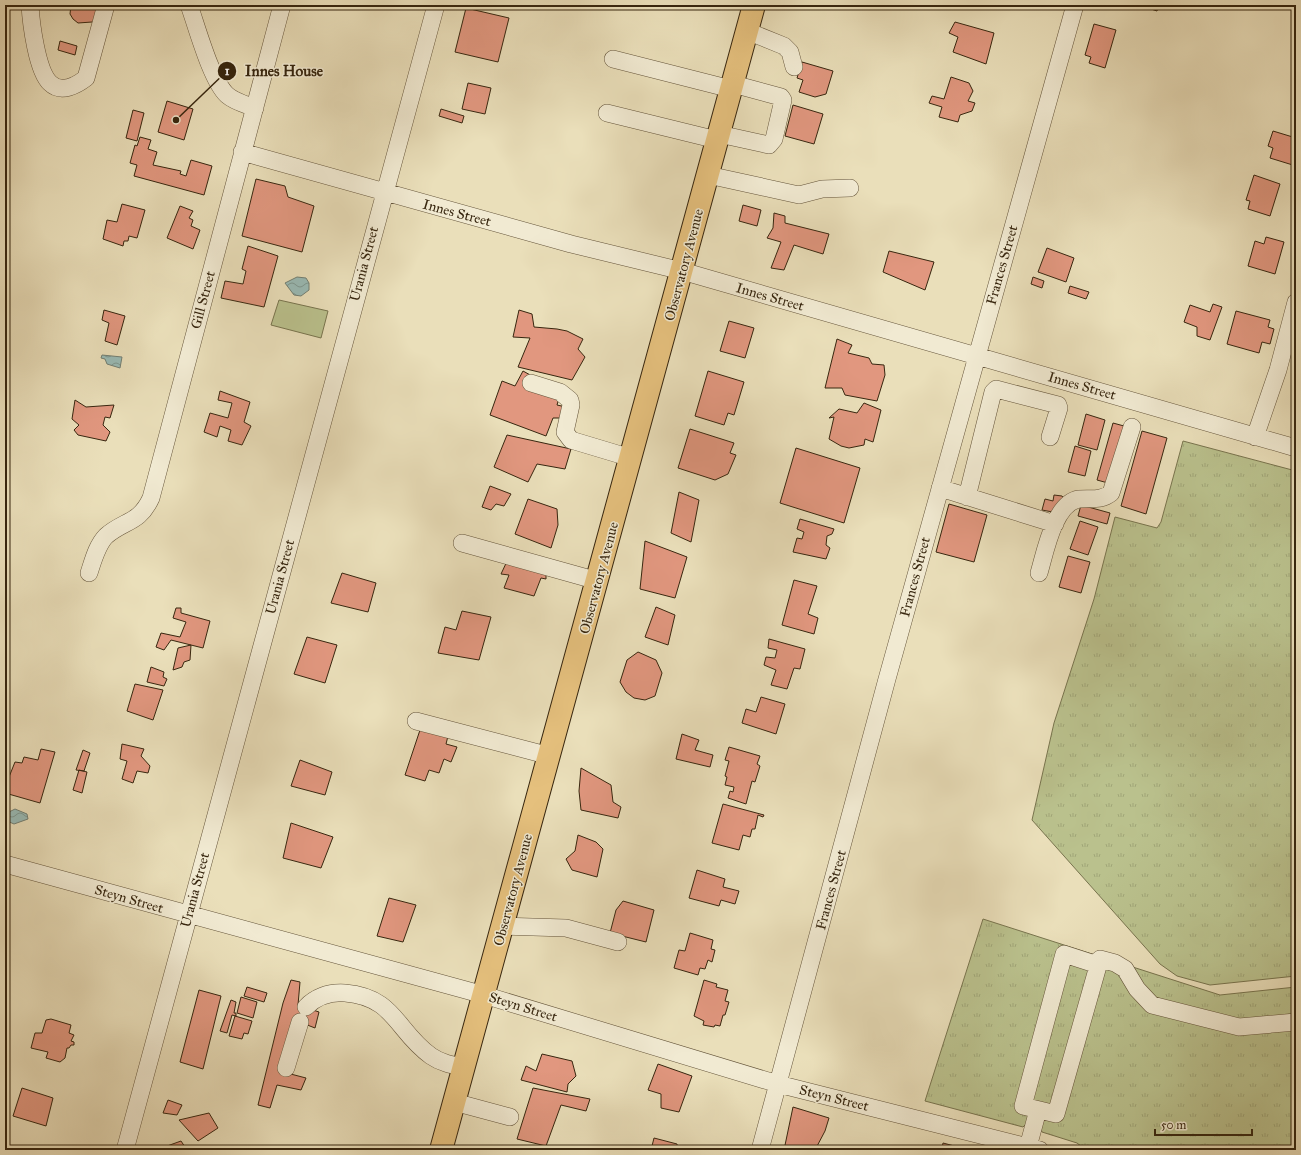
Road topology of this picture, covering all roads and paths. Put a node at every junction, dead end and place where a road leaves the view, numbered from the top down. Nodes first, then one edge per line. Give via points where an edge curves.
1 (30, 5) edge
2 (106, 5) edge
3 (189, 5) edge
4 (282, 5) edge
5 (436, 5) edge
6 (754, 5) edge
7 (1075, 5) edge
8 (747, 31) junction
9 (613, 60) dead end
10 (794, 68) dead end
11 (732, 87) junction
12 (255, 108) junction
13 (607, 113) dead end
14 (718, 137) junction
15 (242, 152) junction
16 (708, 175) junction
17 (850, 188) dead end
18 (384, 192) junction
19 (682, 272) junction
20 (1296, 302) edge
21 (976, 356) junction
22 (531, 383) dead end
23 (1132, 427) dead end
24 (1050, 437) dead end
25 (1255, 437) junction
26 (1296, 448) edge
27 (631, 458) junction
28 (940, 488) junction
29 (967, 496) junction
30 (1055, 524) junction
31 (462, 543) dead end
32 (89, 573) dead end
33 (1039, 573) dead end
34 (598, 581) junction
35 (418, 715) dead end
36 (551, 752) junction
37 (5, 864) edge
38 (189, 915) junction
39 (503, 926) junction
40 (618, 942) dead end
41 (1098, 964) junction
42 (484, 995) junction
43 (1296, 1022) edge
44 (463, 1067) junction
45 (286, 1068) dead end
46 (778, 1084) junction
47 (454, 1102) junction
48 (1038, 1110) junction
49 (510, 1117) dead end
50 (1034, 1148) edge
51 (125, 1150) edge
52 (441, 1150) edge
53 (760, 1150) edge

1 - 2 street via 31,29 45,76 50,84 62,88 78,84 86,78
3 - 12 street via 216,79 226,94 235,101
4 - 12 street, Gill Street
5 - 18 street, Urania Street
6 - 8 main road, Observatory Avenue
7 - 21 street, Frances Street
8 - 10 street via 784,46 790,52
8 - 11 main road, Observatory Avenue
9 - 11 street
11 - 14 main road, Observatory Avenue
11 - 14 street via 781,97 783,100 774,139 769,145
12 - 15 street, Gill Street
13 - 14 street
14 - 16 main road, Observatory Avenue
15 - 18 street, Innes Street
15 - 32 street, Gill Street via 151,498 145,510 137,517 107,536
16 - 17 street via 799,195 822,189
16 - 19 main road, Observatory Avenue
18 - 19 street, Innes Street
18 - 38 street, Urania Street
19 - 21 street, Innes Street
19 - 27 main road, Observatory Avenue
20 - 25 street via 1278,370
21 - 25 street, Innes Street
21 - 28 street, Frances Street
22 - 27 street via 560,392 570,400 565,432 571,440
23 - 30 street via 1111,493 1105,498 1072,501 1065,507
24 - 29 street via 1058,405 996,389 993,392
25 - 26 street, Innes Street
27 - 34 main road, Observatory Avenue
28 - 29 street
28 - 46 street, Frances Street
29 - 30 street
30 - 33 street
31 - 34 street
34 - 36 main road, Observatory Avenue
35 - 36 street
36 - 39 main road, Observatory Avenue
37 - 38 street, Steyn Street
38 - 42 street, Steyn Street
38 - 51 street, Urania Street
39 - 40 street via 566,928
39 - 42 main road, Observatory Avenue
41 - 43 street via 1100,959 1125,969 1137,989 1152,1005 1239,1027
41 - 48 street via 1056,1114
41 - 48 street via 1064,954 1023,1106
42 - 44 main road, Observatory Avenue
42 - 46 street, Steyn Street
44 - 45 street via 432,1056 417,1044 389,1010 379,1002 356,994 335,992 314,999 303,1015
44 - 47 main road, Observatory Avenue
46 - 50 street, Steyn Street
46 - 53 street, Frances Street
47 - 49 street
47 - 52 main road, Observatory Avenue
48 - 50 street

